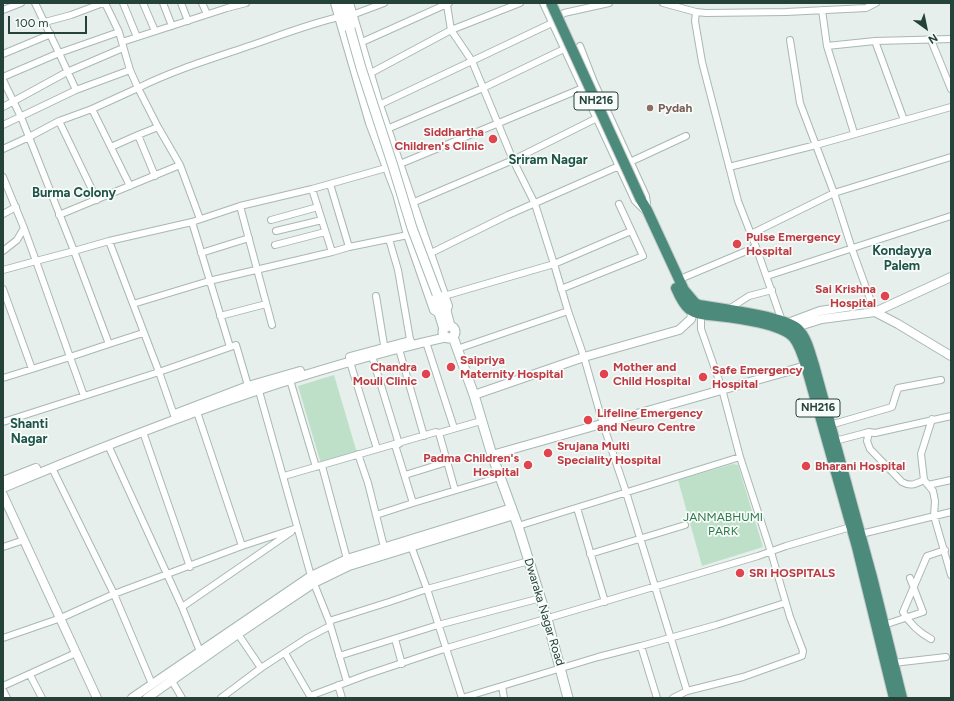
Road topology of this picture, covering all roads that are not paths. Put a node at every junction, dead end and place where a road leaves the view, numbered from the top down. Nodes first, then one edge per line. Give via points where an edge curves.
1 (21, 3) edge
2 (35, 3) edge
3 (104, 3) edge
4 (123, 3) edge
5 (143, 3) edge
6 (163, 3) edge
7 (181, 3) edge
8 (202, 3) edge
9 (246, 3) edge
10 (335, 3) edge
11 (343, 3) edge
12 (349, 3) edge
13 (384, 3) edge
14 (520, 3) edge
15 (543, 3) edge
16 (551, 3) edge
17 (609, 3) edge
18 (663, 3) edge
19 (876, 3) edge
20 (448, 4) edge
21 (226, 5) edge
22 (3, 10) edge
23 (822, 10) junction
24 (696, 12) junction
25 (207, 14) junction
26 (352, 15) junction
27 (339, 17) junction
28 (188, 21) junction
29 (45, 22) junction
30 (552, 23) junction
31 (172, 26) junction
32 (451, 30) junction
33 (155, 31) junction
34 (119, 32) junction
35 (51, 34) junction
36 (137, 37) junction
37 (951, 39) edge
38 (790, 40) dead end
39 (931, 40) junction
40 (875, 41) junction
41 (360, 43) junction
42 (123, 45) junction
43 (580, 46) dead end
44 (827, 46) junction
45 (564, 49) junction
46 (59, 53) junction
47 (3, 54) edge
48 (472, 61) junction
49 (951, 68) edge
50 (130, 70) junction
51 (944, 70) junction
52 (67, 72) junction
53 (369, 74) junction
54 (3, 80) edge
55 (138, 88) junction
56 (483, 88) junction
57 (583, 88) junction
58 (951, 89) edge
59 (76, 90) junction
60 (13, 101) junction
61 (379, 104) junction
62 (3, 107) edge
63 (951, 107) edge
64 (92, 109) junction
65 (21, 117) junction
66 (597, 118) junction
67 (904, 120) junction
68 (59, 121) junction
69 (498, 124) junction
70 (3, 125) edge
71 (158, 127) junction
72 (387, 129) junction
73 (854, 133) junction
74 (138, 135) junction
75 (686, 136) dead end
76 (29, 137) junction
77 (816, 145) junction
78 (111, 147) junction
79 (3, 149) edge
80 (951, 157) edge
81 (513, 160) junction
82 (630, 162) junction
83 (400, 164) junction
84 (180, 165) junction
85 (619, 166) junction
86 (729, 167) junction
87 (386, 168) junction
88 (155, 176) junction
89 (3, 177) edge
90 (330, 184) junction
91 (130, 186) junction
92 (312, 189) junction
93 (834, 193) junction
94 (97, 200) junction
95 (412, 203) junction
96 (535, 204) junction
97 (619, 204) dead end
98 (240, 206) junction
99 (644, 206) junction
100 (16, 207) junction
101 (318, 207) junction
102 (3, 214) edge
103 (59, 215) junction
104 (951, 216) edge
105 (200, 219) junction
106 (271, 220) dead end
107 (322, 220) junction
108 (192, 222) junction
109 (24, 228) junction
110 (631, 231) junction
111 (276, 232) dead end
112 (325, 232) junction
113 (751, 234) junction
114 (408, 235) junction
115 (249, 238) junction
116 (389, 239) junction
117 (109, 241) junction
118 (275, 245) dead end
119 (756, 246) junction
120 (349, 247) junction
121 (852, 249) junction
122 (3, 251) edge
123 (74, 251) junction
124 (332, 252) junction
125 (201, 253) junction
126 (429, 254) junction
127 (36, 262) junction
128 (554, 264) junction
129 (258, 269) junction
130 (3, 270) edge
131 (767, 276) junction
132 (951, 277) edge
133 (680, 279) junction
134 (209, 281) junction
135 (3, 289) edge
136 (561, 289) junction
137 (772, 290) junction
138 (440, 295) junction
139 (376, 296) dead end
140 (872, 303) junction
141 (133, 304) junction
142 (266, 304) junction
143 (696, 309) junction
144 (442, 310) junction
145 (728, 310) junction
146 (568, 312) junction
147 (875, 312) junction
148 (220, 316) junction
149 (272, 325) dead end
150 (789, 326) junction
151 (447, 332) junction
152 (143, 333) junction
153 (426, 342) junction
154 (411, 343) junction
155 (109, 344) junction
156 (230, 347) junction
157 (399, 349) junction
158 (457, 349) junction
159 (384, 350) junction
160 (372, 356) junction
161 (951, 356) edge
162 (584, 357) junction
163 (70, 358) junction
164 (350, 362) junction
165 (806, 366) junction
166 (32, 369) junction
167 (159, 372) junction
168 (3, 378) edge
169 (290, 380) junction
170 (941, 380) dead end
171 (722, 389) junction
172 (249, 390) junction
173 (259, 391) junction
174 (474, 395) junction
175 (84, 396) junction
176 (198, 412) junction
177 (175, 416) junction
178 (951, 416) edge
179 (932, 419) junction
180 (481, 421) junction
181 (3, 422) edge
182 (603, 424) junction
183 (830, 425) junction
184 (454, 428) junction
185 (143, 432) junction
186 (869, 432) junction
187 (439, 433) junction
188 (424, 436) junction
189 (835, 441) junction
190 (397, 444) junction
191 (108, 445) junction
192 (376, 449) junction
193 (358, 454) junction
194 (492, 455) junction
195 (740, 456) junction
196 (447, 462) junction
197 (319, 466) junction
198 (52, 468) junction
199 (405, 475) junction
200 (284, 476) junction
201 (500, 477) junction
202 (951, 480) edge
203 (3, 481) edge
204 (926, 483) junction
205 (3, 488) edge
206 (455, 490) junction
207 (626, 492) junction
208 (3, 495) edge
209 (413, 503) junction
210 (577, 508) junction
211 (513, 511) junction
212 (951, 512) edge
213 (376, 515) junction
214 (934, 516) junction
215 (685, 525) dead end
216 (518, 526) junction
217 (297, 528) junction
218 (855, 531) junction
219 (641, 539) junction
220 (24, 540) junction
221 (242, 546) junction
222 (411, 546) junction
223 (3, 547) edge
224 (384, 547) junction
225 (945, 550) junction
226 (771, 552) junction
227 (590, 554) junction
228 (347, 559) junction
229 (529, 561) junction
230 (190, 566) junction
231 (167, 575) junction
232 (951, 575) edge
233 (910, 578) dead end
234 (313, 580) junction
235 (655, 586) junction
236 (913, 586) junction
237 (427, 589) junction
238 (114, 594) junction
239 (540, 598) junction
240 (605, 602) junction
241 (785, 603) junction
242 (182, 607) junction
243 (906, 617) junction
244 (61, 618) junction
245 (547, 619) junction
246 (330, 624) junction
247 (438, 625) junction
248 (884, 625) junction
249 (238, 634) junction
250 (3, 638) edge
251 (670, 638) junction
252 (395, 639) junction
253 (931, 639) dead end
254 (641, 646) junction
255 (447, 648) junction
256 (285, 653) junction
257 (76, 654) junction
258 (202, 655) junction
259 (339, 656) junction
260 (946, 657) dead end
261 (893, 663) junction
262 (402, 664) junction
263 (261, 668) junction
264 (561, 668) junction
265 (30, 675) junction
266 (172, 681) junction
267 (347, 682) junction
268 (152, 684) junction
269 (338, 685) junction
270 (3, 686) edge
271 (502, 686) junction
272 (3, 690) edge
273 (687, 691) junction
274 (307, 697) edge
275 (7, 698) edge
276 (42, 698) edge
277 (97, 698) edge
278 (132, 698) edge
279 (147, 698) edge
280 (182, 698) edge
281 (221, 698) edge
282 (342, 698) edge
283 (462, 698) edge
284 (504, 698) edge
285 (568, 698) edge
286 (657, 698) edge
287 (673, 698) edge
288 (894, 698) edge
289 (902, 698) edge

1 - 22 street
2 - 29 street
3 - 29 street
3 - 34 street
4 - 36 street
5 - 33 street
6 - 31 street
7 - 28 street
8 - 25 street
9 - 21 street
10 - 27 street
11 - 138 main road, Dwaraka Nagar Road, bridge via 412,228
12 - 26 street
13 - 26 street
14 - 32 street
15 - 30 street
16 - 99 highway, NH216, bridge
17 - 30 street via 564,13
18 - 24 street
19 - 23 street via 866,8
20 - 32 street
20 - 41 street
21 - 25 street
23 - 24 street
23 - 44 street
24 - 86 street via 695,21 702,62
25 - 28 street
26 - 41 street
27 - 55 street via 222,55
27 - 87 street
28 - 31 street
29 - 35 street
30 - 45 street
30 - 48 street
31 - 33 street
32 - 48 street
32 - 53 street
33 - 36 street
34 - 42 street
34 - 46 street
35 - 46 street
35 - 47 street
36 - 42 street
37 - 39 street
38 - 77 street via 800,103
39 - 40 street
39 - 51 street
40 - 44 street
40 - 67 street
41 - 53 street
42 - 50 street
42 - 52 street
43 - 82 street
44 - 73 street
45 - 56 street
45 - 57 street
46 - 52 street
46 - 54 street
48 - 56 street
48 - 61 street
49 - 51 street
50 - 55 street
50 - 59 street
51 - 58 street
52 - 59 street
52 - 60 street
53 - 61 street
54 - 60 street
55 - 64 street
55 - 71 street
56 - 69 street
56 - 72 street
57 - 66 street
57 - 69 street
59 - 65 street
60 - 62 street
60 - 65 street
61 - 72 street
63 - 67 street
64 - 68 street
64 - 78 street
65 - 70 street
65 - 76 street
66 - 81 street
66 - 85 street
67 - 73 street
68 - 76 street
68 - 94 street
69 - 81 street
69 - 83 street
71 - 74 street
71 - 84 street
72 - 83 street
73 - 77 street
74 - 78 street
74 - 88 street
75 - 82 street
76 - 79 street
76 - 103 street
77 - 86 street
77 - 93 street
78 - 91 street
80 - 93 street
81 - 95 street
81 - 96 street
82 - 99 street via 646,196 647,203
83 - 87 street
83 - 95 street
84 - 88 street
84 - 105 street
85 - 96 street
85 - 99 street via 635,201
86 - 113 street via 738,201
87 - 90 street
87 - 114 street via 397,194
88 - 91 street
89 - 100 street
90 - 92 street
90 - 120 street
91 - 94 street
92 - 98 street
92 - 101 street
93 - 113 street
93 - 121 street
94 - 103 street
95 - 126 street
96 - 126 street
96 - 128 street
97 - 110 street
98 - 105 street
98 - 115 street
99 - 133 highway, NH216
99 - 143 highway, NH216 via 649,225 679,293 686,306
100 - 102 street
100 - 109 street
101 - 106 street
101 - 107 street
103 - 123 street
104 - 121 street
105 - 108 street
107 - 111 street
107 - 112 street
108 - 117 street
108 - 125 street
109 - 122 street via 17,240
109 - 127 street
110 - 128 street
110 - 136 street via 643,256
112 - 118 street
112 - 124 street
113 - 119 street
114 - 116 street
114 - 144 street via 434,310
115 - 125 street
115 - 129 street
116 - 120 street
116 - 154 street via 398,270
117 - 123 street
117 - 141 street
119 - 131 street
119 - 133 street
120 - 124 street
121 - 131 street
121 - 140 street
123 - 127 street
123 - 155 street
124 - 129 street
125 - 134 street
126 - 138 street
127 - 130 street
127 - 163 street
128 - 136 street
128 - 138 street
129 - 134 street
129 - 142 street
131 - 137 street
132 - 147 street
133 - 143 highway, NH216
134 - 141 street
134 - 148 street
135 - 166 street
136 - 146 street
137 - 145 street via 749,296
137 - 150 street
138 - 144 main road, Dwaraka Nagar Road
139 - 159 street
140 - 147 street
140 - 150 street via 820,311
141 - 152 street
142 - 148 street
142 - 149 street
143 - 145 highway via 699,305
143 - 150 highway via 779,328
143 - 162 street via 691,319 679,330
143 - 171 street
144 - 151 main road, Dwaraka Nagar Road
145 - 150 highway
146 - 158 street
146 - 162 street
147 - 150 street
147 - 161 street
148 - 156 street
150 - 165 highway, NH216
150 - 183 highway, NH216 via 806,340
151 - 153 street
151 - 154 street
151 - 158 main road, Dwaraka Nagar Road
152 - 155 street
152 - 167 street
153 - 154 street
153 - 184 street
154 - 157 street
154 - 159 street
155 - 163 street
156 - 167 street
156 - 172 street via 236,345
157 - 159 street
157 - 188 street
158 - 174 main road, Dwaraka Nagar Road
159 - 160 street
159 - 172 street
160 - 164 street
160 - 190 street
162 - 174 street
162 - 182 street
163 - 166 street
163 - 175 street
164 - 169 street
164 - 192 street
165 - 171 street
165 - 218 highway, NH216
166 - 168 street
167 - 175 street
167 - 177 street
169 - 173 street
169 - 197 street
170 - 183 street via 898,388 892,407
171 - 182 street
171 - 195 street
172 - 173 street
172 - 176 street
172 - 177 street
173 - 200 street
174 - 180 main road, Dwaraka Nagar Road
175 - 181 street
176 - 177 street
176 - 221 street
177 - 185 street
177 - 203 street
178 - 179 street
179 - 186 street via 875,433
179 - 204 street via 921,454
180 - 184 street
180 - 194 main road, Dwaraka Nagar Road
182 - 194 street
182 - 207 street
183 - 189 highway, NH216
184 - 187 street
185 - 191 street
185 - 230 street
186 - 189 street
186 - 204 street via 867,441 870,449 902,482 908,485
187 - 188 street
187 - 196 street
188 - 190 street
189 - 218 highway, NH216
190 - 192 street
190 - 199 street
191 - 198 street
191 - 231 street
192 - 193 street
193 - 197 street
193 - 213 street
194 - 201 main road, Dwaraka Nagar Road
195 - 207 street
195 - 226 street
196 - 199 street
196 - 206 street
197 - 200 street
197 - 228 street
198 - 205 street
198 - 238 street
199 - 209 street
200 - 217 street
201 - 206 street
201 - 211 main road, Dwaraka Nagar Road
202 - 204 street
204 - 214 street via 933,492
206 - 209 street
207 - 210 street
207 - 219 street
208 - 220 street
209 - 213 street
210 - 216 street
210 - 227 street
211 - 216 main road, Dwaraka Nagar Road
211 - 222 street
211 - 224 street
212 - 214 street
213 - 224 street
214 - 218 street
214 - 225 street
215 - 219 street
216 - 229 main road, Dwaraka Nagar Road
217 - 221 street
217 - 234 street
217 - 242 street
218 - 226 street
218 - 248 highway, NH216
218 - 288 highway, NH216
219 - 227 street
219 - 235 street
220 - 223 street
220 - 244 street
221 - 230 street
222 - 234 street
222 - 237 street
224 - 228 street
225 - 232 street
225 - 236 street via 927,556
226 - 235 street
226 - 241 street
227 - 240 street
228 - 234 street
229 - 237 street
229 - 239 main road, Dwaraka Nagar Road
230 - 231 street
231 - 238 street
231 - 242 street
233 - 236 street
234 - 246 street
234 - 249 street
234 - 258 street
235 - 240 street
235 - 251 street
236 - 243 street via 903,612
236 - 243 street via 923,612
237 - 246 street
237 - 247 street
238 - 244 street
238 - 268 street
239 - 245 main road, Dwaraka Nagar Road
239 - 247 street
240 - 245 street
241 - 251 street
241 - 273 street via 802,645 802,656 743,677
242 - 258 street
243 - 248 street
243 - 253 street via 918,631
244 - 250 street
244 - 257 street
245 - 255 street
245 - 264 main road, Dwaraka Nagar Road
246 - 256 street
246 - 259 street
247 - 252 street
247 - 255 street
248 - 261 highway, NH216
249 - 258 street
249 - 263 street
251 - 254 street
251 - 273 street
252 - 259 street
252 - 262 street
254 - 264 street
254 - 286 street
255 - 262 street
255 - 283 street
256 - 263 street
256 - 274 street
257 - 265 street
257 - 277 street
258 - 266 street
258 - 268 street
259 - 267 street
260 - 261 street
261 - 289 highway, NH216
262 - 267 street
263 - 281 street
264 - 271 street
264 - 285 main road, Dwaraka Nagar Road
265 - 270 street
265 - 276 street
266 - 279 street
266 - 280 street
267 - 269 street
268 - 278 street
269 - 274 street
269 - 282 street
271 - 283 street
271 - 284 street
272 - 275 street
273 - 287 street

